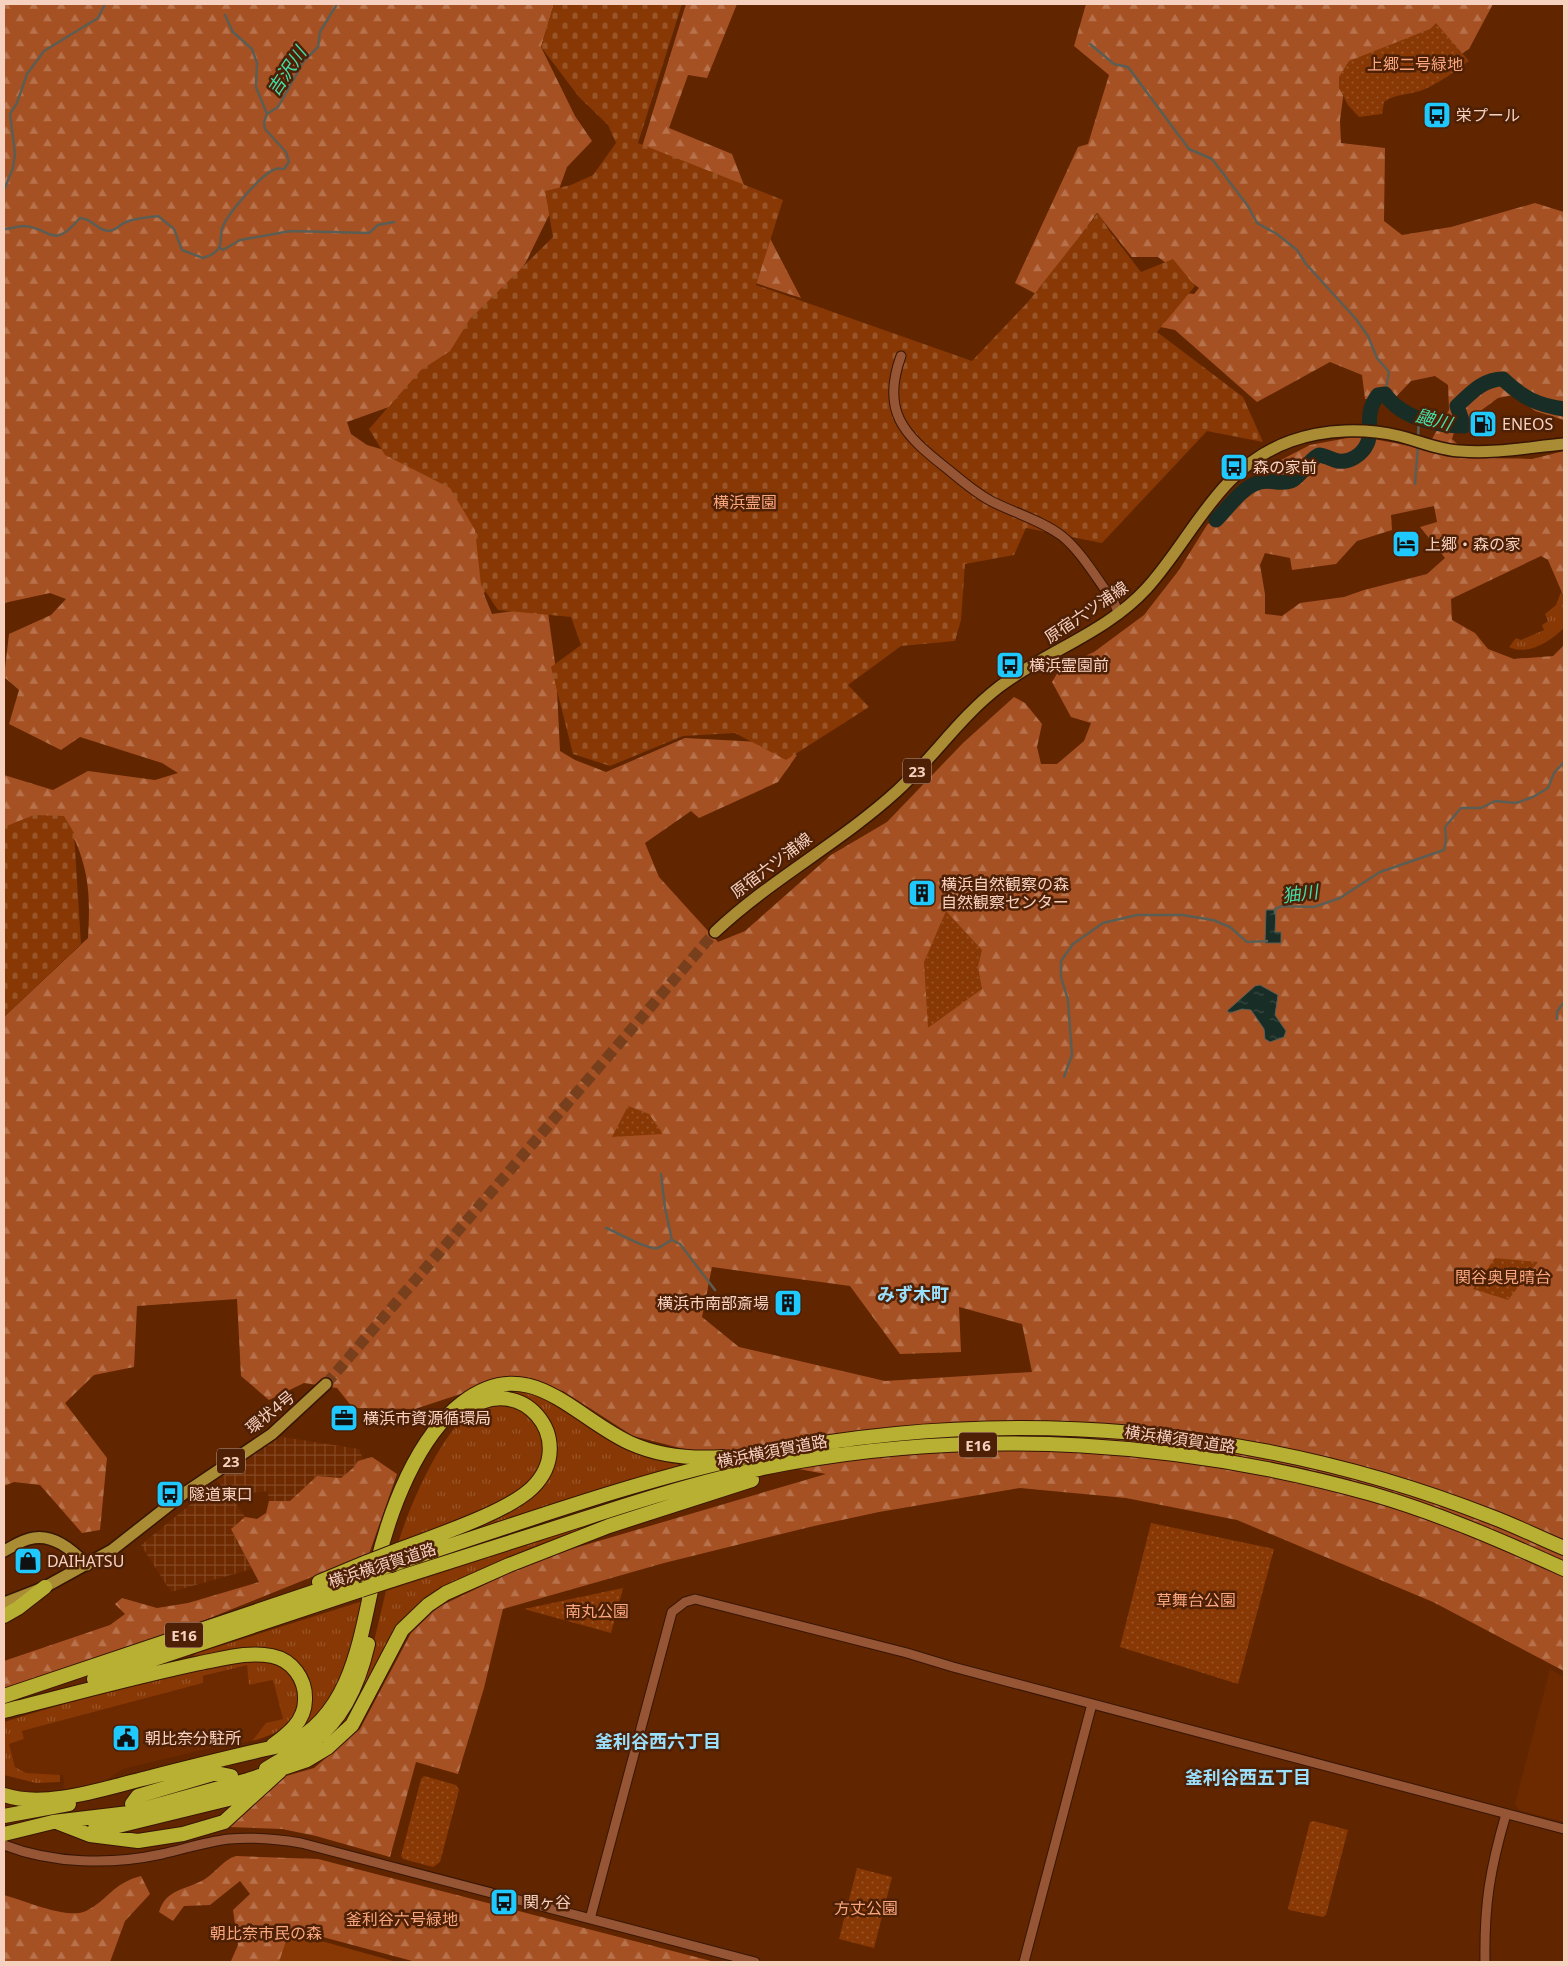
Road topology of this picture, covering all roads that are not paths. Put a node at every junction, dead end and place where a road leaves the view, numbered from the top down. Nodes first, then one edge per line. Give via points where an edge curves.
1 (901, 356) dead end
2 (1564, 444) edge
3 (1118, 612) junction
4 (715, 932) tunnel mouth
5 (326, 1384) tunnel mouth
6 (951, 1445) junction
7 (762, 1454) junction
8 (1564, 1548) edge
9 (4, 1551) edge
10 (87, 1565) junction
11 (366, 1569) junction
12 (1564, 1569) edge
13 (45, 1587) junction
14 (4, 1603) edge
15 (4, 1616) edge
16 (4, 1696) edge
17 (1092, 1704) junction
18 (4, 1710) edge
19 (268, 1748) junction
20 (253, 1752) junction
21 (282, 1769) junction
22 (251, 1778) junction
23 (106, 1788) junction
24 (258, 1792) junction
25 (4, 1795) edge
26 (1506, 1814) junction
27 (4, 1816) edge
28 (113, 1819) junction
29 (54, 1822) junction
30 (72, 1828) junction
31 (1564, 1830) edge
32 (5, 1834) edge
33 (590, 1919) junction
34 (755, 1962) edge
35 (1024, 1962) edge
36 (1485, 1962) edge

1 - 3 street via 893,380 893,400 896,415 908,436 983,496 1044,525 1067,540 1114,602
2 - 3 main road, 原宿六ツ浦線 / 23 via 1458,451 1357,430 1337,431 1290,442 1268,452 1241,471 1203,510 1146,590
3 - 4 main road, 原宿六ツ浦線 / 23 via 1072,644 1028,667 999,687 968,714 896,792 763,890
5 - 10 main road, 環状4号 / 23 via 272,1434
6 - 12 highway, 横浜横須賀道路 / E16 via 1066,1445 1133,1449 1276,1471 1418,1509
6 - 18 highway, 横浜横須賀道路 / E16, bridge via 864,1452 786,1464 664,1493
6 - 21 highway via 768,1476 609,1526 465,1584 428,1605 402,1630 352,1725 327,1748
7 - 8 highway, 横浜横須賀道路 / E16 via 876,1435 935,1430 1040,1428 1158,1434 1213,1441 1347,1470 1491,1516
7 - 11 highway, 横浜横須賀道路 / E16, bridge via 646,1484 394,1564
7 - 19 highway via 701,1458 658,1452 617,1436 574,1406 540,1388 510,1384 479,1390 447,1416 429,1440 399,1494 377,1563 354,1660 340,1694 310,1731 289,1744
9 - 10 main road via 27,1539 42,1537 66,1547
10 - 13 main road, 環状4号 / 23
11 - 16 highway, 横浜横須賀道路 / E16 via 274,1607
11 - 22 highway, bridge via 398,1550 491,1512 532,1488 543,1474 548,1459 548,1432 540,1417 521,1402 495,1398 475,1404 454,1423 421,1470 398,1522 363,1663 347,1701 316,1739
13 - 14 main road, 環状4号 / 23
13 - 15 highway
17 - 26 street
17 - 33 street via 725,1606 695,1599 685,1602 672,1612
17 - 35 street
18 - 19 highway via 156,1672 235,1656 270,1655 280,1658 297,1671 305,1692 305,1703 302,1714 288,1734
19 - 20 highway
20 - 23 highway via 239,1756 205,1756 124,1777
20 - 23 highway via 239,1763 138,1787
21 - 22 highway
21 - 24 highway
22 - 28 highway
22 - 28 highway via 231,1776 132,1804
23 - 25 highway via 39,1799
23 - 27 highway via 74,1802
24 - 28 highway
24 - 30 highway via 224,1822 202,1829 132,1840 90,1835
26 - 31 street
26 - 36 street via 1491,1865 1485,1915
28 - 29 highway
28 - 30 highway via 110,1828
29 - 30 highway
29 - 32 highway
32 - 33 street via 33,1854 59,1859 113,1861 154,1856 206,1842 275,1839 328,1849
33 - 34 street

